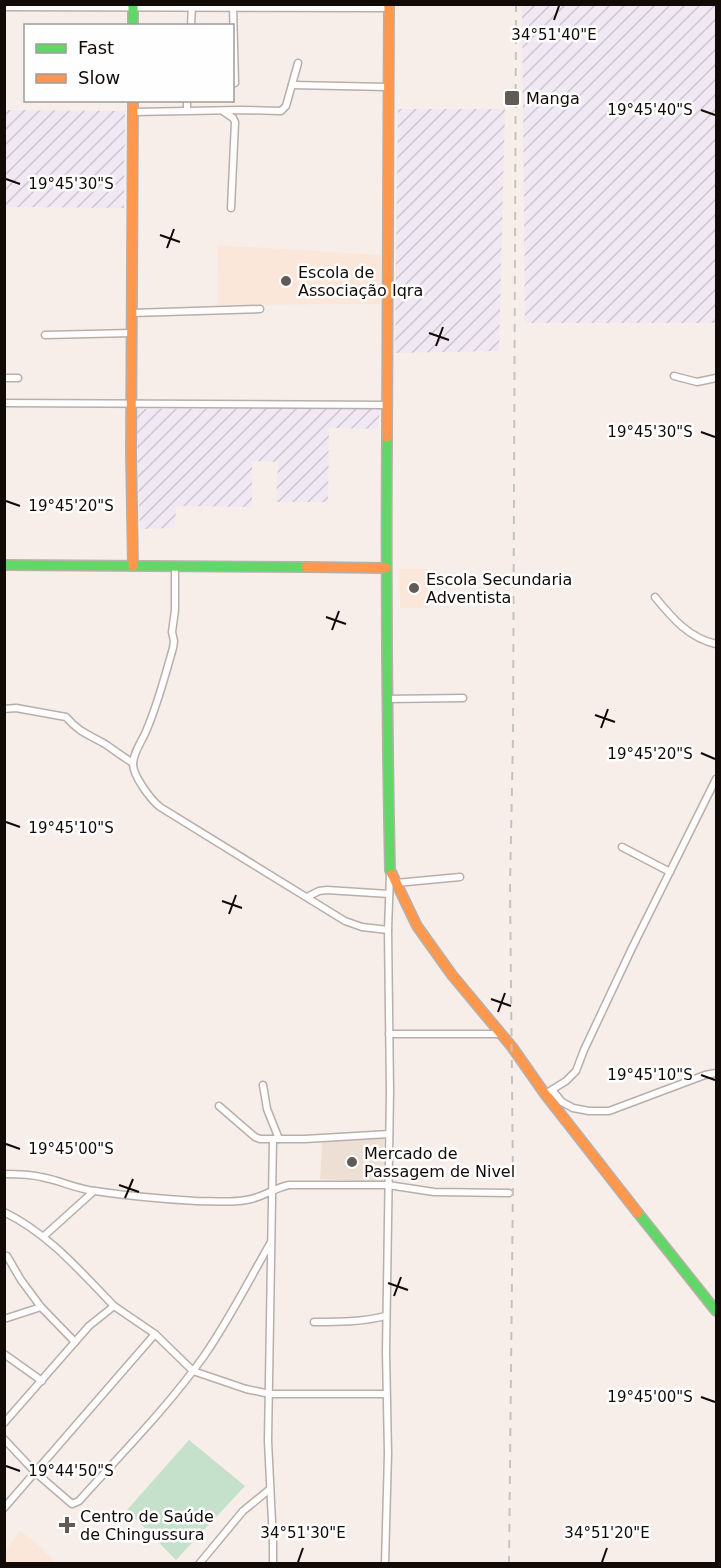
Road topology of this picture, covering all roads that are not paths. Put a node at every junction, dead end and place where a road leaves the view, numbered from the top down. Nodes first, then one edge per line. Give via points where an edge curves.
1 (59, 6) edge
2 (134, 6) edge
3 (192, 6) edge
4 (389, 6) edge
5 (4, 7) edge
6 (233, 8) junction
7 (133, 24) edge
8 (191, 24) edge
9 (233, 24) edge
10 (234, 46) edge
11 (298, 63) dead end
12 (235, 83) dead end
13 (292, 85) junction
14 (388, 87) junction
15 (133, 102) edge
16 (187, 102) edge
17 (187, 110) junction
18 (223, 111) junction
19 (133, 112) junction
20 (231, 208) dead end
21 (260, 309) dead end
22 (132, 312) junction
23 (132, 333) junction
24 (45, 335) dead end
25 (674, 376) dead end
26 (4, 378) edge
27 (18, 378) dead end
28 (717, 378) edge
29 (4, 403) edge
30 (132, 404) junction
31 (388, 405) junction
32 (4, 565) edge
33 (133, 566) junction
34 (175, 566) junction
35 (386, 568) junction
36 (655, 597) dead end
37 (717, 644) edge
38 (463, 698) dead end
39 (387, 699) junction
40 (4, 709) edge
41 (133, 763) junction
42 (717, 779) edge
43 (622, 847) dead end
44 (390, 870) junction
45 (670, 872) junction
46 (460, 877) dead end
47 (396, 883) junction
48 (388, 894) junction
49 (307, 897) junction
50 (388, 930) junction
51 (389, 1034) junction
52 (499, 1034) junction
53 (717, 1073) edge
54 (263, 1085) dead end
55 (549, 1092) junction
56 (219, 1106) dead end
57 (389, 1134) junction
58 (276, 1139) junction
59 (4, 1174) edge
60 (388, 1185) junction
61 (272, 1190) junction
62 (94, 1191) junction
63 (509, 1193) dead end
64 (4, 1212) edge
65 (44, 1236) junction
66 (272, 1242) junction
67 (7, 1256) dead end
68 (114, 1306) junction
69 (41, 1307) junction
70 (717, 1311) edge
71 (386, 1316) junction
72 (4, 1319) edge
73 (314, 1322) dead end
74 (155, 1334) junction
75 (75, 1342) junction
76 (4, 1354) edge
77 (193, 1371) junction
78 (42, 1381) junction
79 (270, 1394) junction
80 (386, 1394) junction
81 (4, 1423) edge
82 (5, 1441) edge
83 (35, 1472) junction
84 (270, 1489) junction
85 (4, 1508) edge
86 (199, 1563) edge
87 (273, 1563) edge
88 (385, 1563) edge

1 - 2 street
1 - 5 street
2 - 3 street
2 - 7 main road
3 - 6 street
3 - 8 street
4 - 6 street
4 - 14 main road
6 - 9 street
10 - 12 street
11 - 13 street
13 - 14 street
13 - 18 street via 284,110
14 - 31 main road
15 - 19 main road
16 - 17 street
17 - 18 street
17 - 19 street
18 - 20 street via 235,122
19 - 22 main road
21 - 22 street
22 - 23 main road
23 - 24 street
23 - 30 main road
25 - 28 street via 698,382
26 - 27 street
29 - 30 street
30 - 31 street
30 - 33 main road
31 - 35 main road
32 - 33 main road
33 - 34 main road
34 - 35 main road
34 - 41 street via 173,648 153,715
35 - 39 main road
36 - 37 street via 685,630
38 - 39 street
39 - 44 main road
40 - 41 street via 66,717 75,728
41 - 49 street via 153,802
42 - 45 street
43 - 45 street
44 - 47 main road
44 - 48 street
45 - 55 street via 576,1071
46 - 47 street
47 - 52 main road via 430,946
48 - 49 street via 327,890
48 - 50 street
49 - 50 street via 345,921
50 - 51 street
51 - 52 street
51 - 57 street
52 - 55 main road
53 - 55 street via 601,1112 573,1108
54 - 58 street
55 - 70 main road
56 - 58 street via 255,1137
57 - 58 street
57 - 60 street
58 - 61 street
59 - 62 street via 42,1177
60 - 61 street via 289,1185
60 - 63 street via 434,1192
60 - 71 street
61 - 62 street via 234,1202
61 - 66 street
62 - 65 street
64 - 65 street
65 - 68 street
66 - 77 street
66 - 79 street
67 - 69 street
68 - 74 street
68 - 75 street
69 - 72 street
69 - 75 street
71 - 73 street
71 - 80 street
74 - 77 street
74 - 83 street
75 - 78 street
76 - 78 street
77 - 79 street
77 - 83 street via 79,1502 72,1504
78 - 81 street
79 - 80 street
79 - 84 street
80 - 88 street
82 - 83 street
83 - 85 street
84 - 86 street via 243,1511
84 - 87 street

